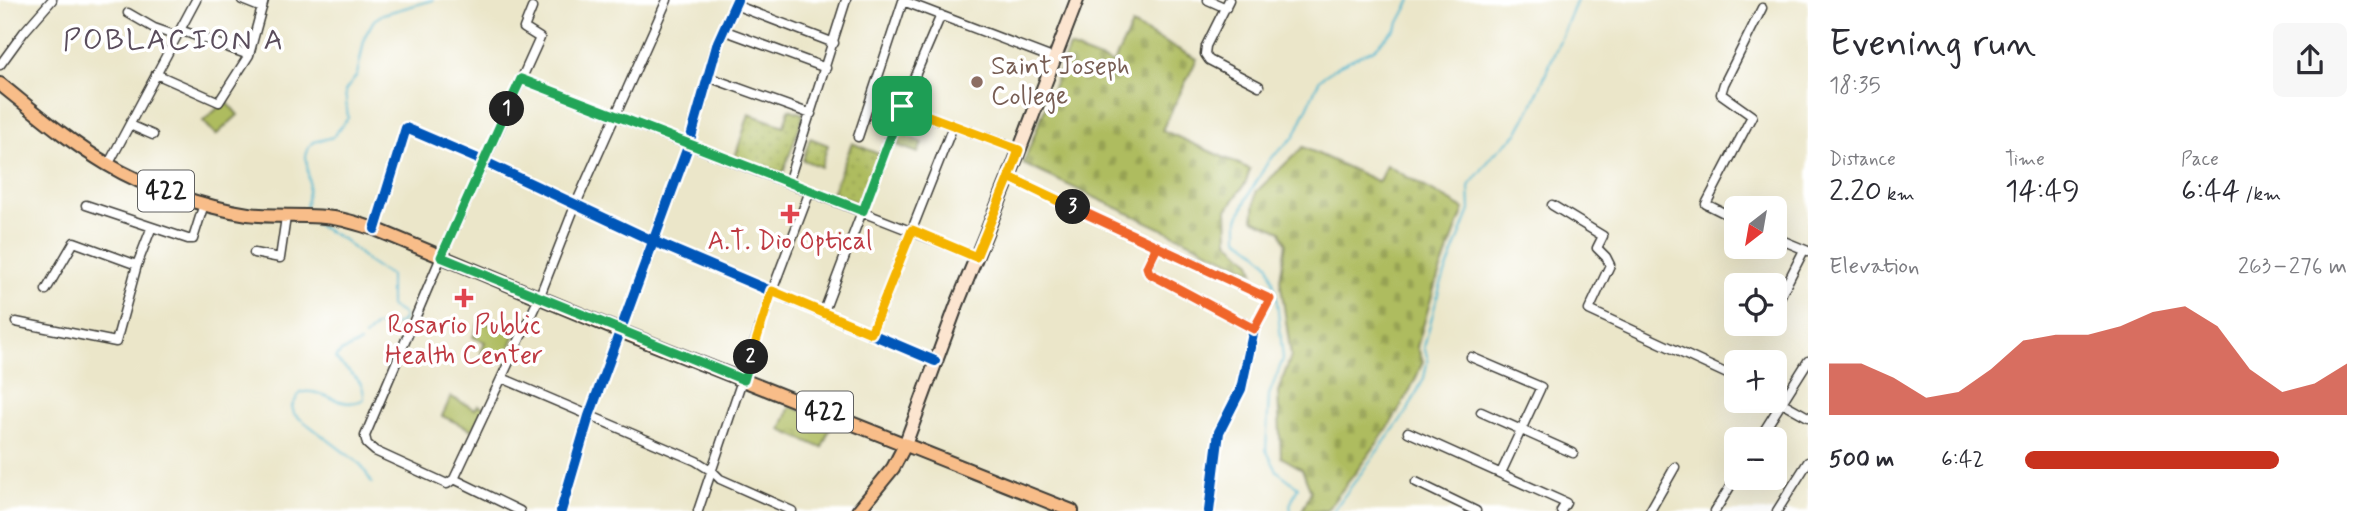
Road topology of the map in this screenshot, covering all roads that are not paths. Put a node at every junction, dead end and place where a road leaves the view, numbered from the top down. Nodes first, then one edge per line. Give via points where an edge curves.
1 (52, 0) edge
2 (196, 0) edge
3 (242, 0) edge
4 (667, 0) edge
5 (846, 0) edge
6 (1077, 0) edge
7 (1208, 0) edge
8 (736, 2) edge
9 (263, 4) edge
10 (1228, 4) edge
11 (532, 8) dead end
12 (1762, 8) dead end
13 (128, 13) dead end
14 (940, 15) junction
15 (723, 30) junction
16 (178, 33) junction
17 (834, 43) junction
18 (249, 55) junction
19 (1055, 59) junction
20 (0, 65) edge
21 (826, 68) junction
22 (156, 74) junction
23 (708, 77) junction
24 (521, 79) junction
25 (0, 84) edge
26 (1259, 86) dead end
27 (872, 95) junction
28 (902, 106) junction
29 (811, 114) junction
30 (617, 117) junction
31 (130, 125) junction
32 (953, 126) junction
33 (153, 135) dead end
34 (858, 137) dead end
35 (689, 144) junction
36 (1019, 150) junction
37 (483, 161) junction
38 (108, 165) junction
39 (1009, 177) junction
40 (788, 183) junction
41 (810, 191) junction
42 (204, 204) junction
43 (86, 205) dead end
44 (1552, 205) dead end
45 (575, 206) junction
46 (863, 211) junction
47 (1724, 213) edge
48 (286, 217) junction
49 (151, 229) junction
50 (375, 229) junction
51 (912, 230) junction
52 (653, 241) junction
53 (1787, 243) edge
54 (1157, 246) junction
55 (1806, 251) edge
56 (254, 253) dead end
57 (441, 257) junction
58 (976, 257) junction
59 (137, 265) junction
60 (1787, 285) edge
61 (46, 290) dead end
62 (772, 291) junction
63 (539, 298) junction
64 (822, 314) junction
65 (16, 322) dead end
66 (1254, 329) junction
67 (620, 331) junction
68 (871, 333) junction
69 (1471, 357) dead end
70 (935, 361) junction
71 (1808, 361) edge
72 (1724, 373) edge
73 (502, 378) junction
74 (744, 380) junction
75 (1787, 388) edge
76 (1787, 405) edge
77 (1481, 412) dead end
78 (589, 416) junction
79 (1808, 417) edge
80 (1521, 431) junction
81 (1408, 432) dead end
82 (905, 445) junction
83 (1573, 453) dead end
84 (1808, 462) edge
85 (1675, 467) dead end
86 (712, 471) junction
87 (1501, 473) junction
88 (454, 479) junction
89 (1416, 482) dead end
90 (1728, 490) edge
91 (520, 511) edge
92 (561, 511) edge
93 (698, 511) edge
94 (792, 511) edge
95 (858, 511) edge
96 (1072, 511) edge
97 (1209, 511) edge
98 (1476, 511) edge
99 (1561, 511) edge
100 (1650, 511) edge
101 (1715, 511) edge
102 (1777, 511) edge

1 - 20 street
2 - 16 street
3 - 9 street
4 - 30 street
5 - 17 street
6 - 19 main road
7 - 10 street
8 - 15 street
8 - 17 street
9 - 18 street
10 - 26 street via 1205,54
11 - 24 street via 524,28 540,38
12 - 47 street via 1721,94 1752,116 1706,204
13 - 16 street via 154,28
14 - 19 street
14 - 27 street via 903,1
14 - 28 street
15 - 21 street
15 - 23 street
16 - 18 street
16 - 22 street
17 - 21 street
18 - 22 street via 219,102
19 - 36 main road
21 - 29 street
22 - 31 street
23 - 29 street
23 - 35 street
24 - 30 street
24 - 37 street
25 - 38 main road, 422
27 - 28 street
27 - 34 street
28 - 32 street
28 - 46 street
29 - 40 street
30 - 35 street
30 - 45 street
31 - 33 street
31 - 38 street
32 - 36 street
32 - 51 street
35 - 40 street
35 - 52 street
36 - 39 main road
37 - 45 street
37 - 50 street via 406,128
37 - 57 street
38 - 42 main road, 422
39 - 54 street
39 - 58 main road
40 - 41 street
41 - 46 street
41 - 62 street
42 - 48 main road, 422
42 - 49 street via 193,239
43 - 49 street
44 - 72 street via 1603,236 1597,248 1610,265 1589,310
45 - 52 street
45 - 63 street
46 - 51 street
46 - 64 street
48 - 50 main road, 422 via 339,219
48 - 56 street via 280,258
49 - 59 street
50 - 57 main road, 422
51 - 58 street
51 - 68 street
52 - 62 street
52 - 67 street
53 - 55 street
54 - 66 street via 1147,267 1149,273
54 - 66 street via 1270,299
55 - 60 street
57 - 63 main road, 422
57 - 88 street via 365,436 375,452 447,484
58 - 70 main road
59 - 61 street via 74,242
59 - 65 street via 116,342
62 - 64 street
62 - 74 street
63 - 67 main road, 422
63 - 73 street
64 - 68 street
66 - 97 street via 1241,389 1217,440
67 - 74 main road, 422
67 - 78 street
68 - 70 street
69 - 80 street via 1541,387
70 - 82 main road
71 - 75 street
73 - 78 street
73 - 88 street
74 - 82 main road, 422
74 - 86 street
76 - 79 street
77 - 80 street
78 - 86 street
78 - 92 street
80 - 83 street
80 - 87 street
81 - 87 street
82 - 95 main road via 893,468
82 - 96 main road
84 - 102 street
85 - 100 street
86 - 93 street
86 - 94 street via 715,477
87 - 99 street via 1566,503
88 - 91 street
89 - 98 street
90 - 101 street

